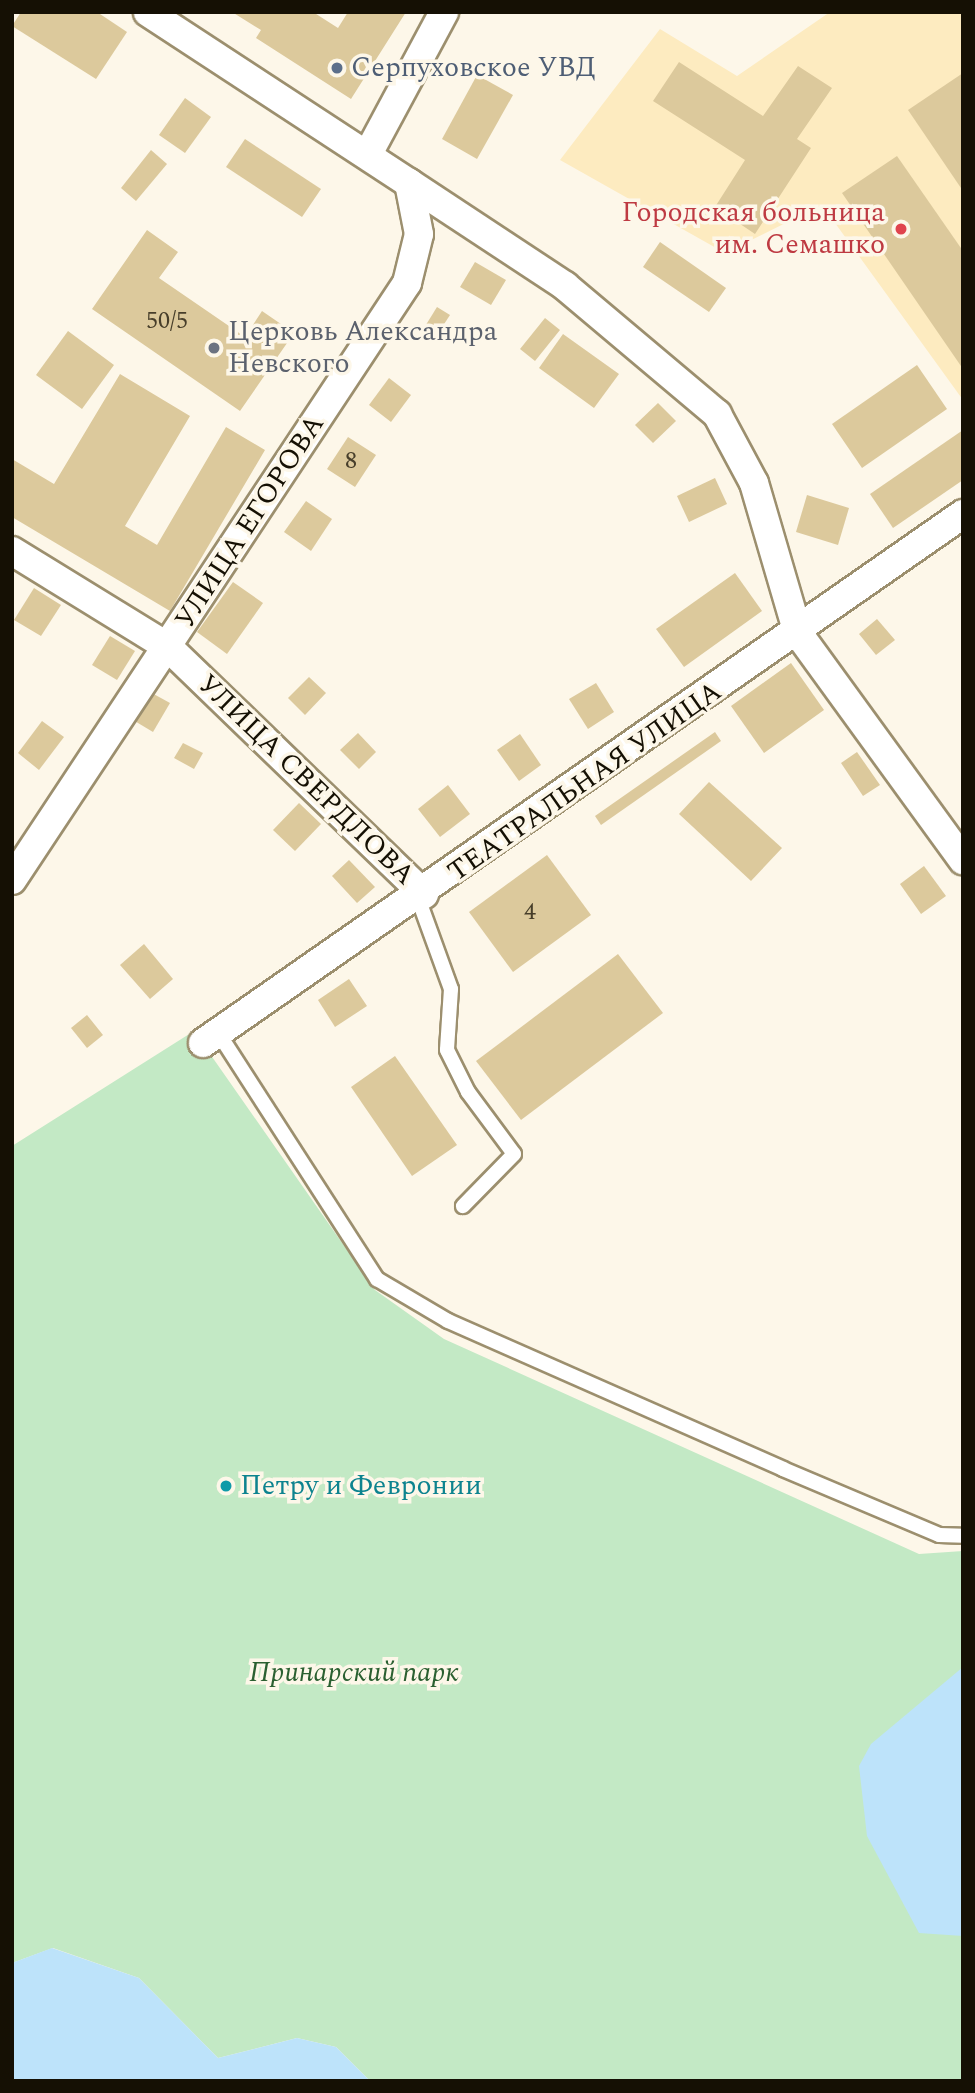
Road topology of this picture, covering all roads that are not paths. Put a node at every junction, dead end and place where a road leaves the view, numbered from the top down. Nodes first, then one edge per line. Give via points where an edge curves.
1 (148, 12) edge
2 (444, 12) edge
3 (369, 152) junction
4 (409, 183) junction
5 (963, 514) edge
6 (12, 551) edge
7 (798, 633) junction
8 (168, 647) junction
9 (963, 860) edge
10 (12, 880) edge
11 (421, 896) junction
12 (211, 1039) joint
13 (463, 1206) dead end
14 (963, 1536) edge

1 - 3 street
2 - 3 street
3 - 4 street
4 - 7 street via 565,286 717,414 754,483
4 - 8 street, УЛИЦА ЕГОРОВА via 419,234 407,283
5 - 7 street, ТЕАТРАЛЬНАЯ УЛИЦА
6 - 8 street, УЛИЦА СВЕРДЛОВА
7 - 9 street
7 - 11 street, ТЕАТРАЛЬНАЯ УЛИЦА
8 - 10 street, УЛИЦА ЕГОРОВА
8 - 11 street, УЛИЦА СВЕРДЛОВА
11 - 12 street, ТЕАТРАЛЬНАЯ УЛИЦА
11 - 13 lane via 452,989 447,1050 468,1092 514,1154
12 - 14 lane via 377,1279 440,1318 771,1464 939,1535

